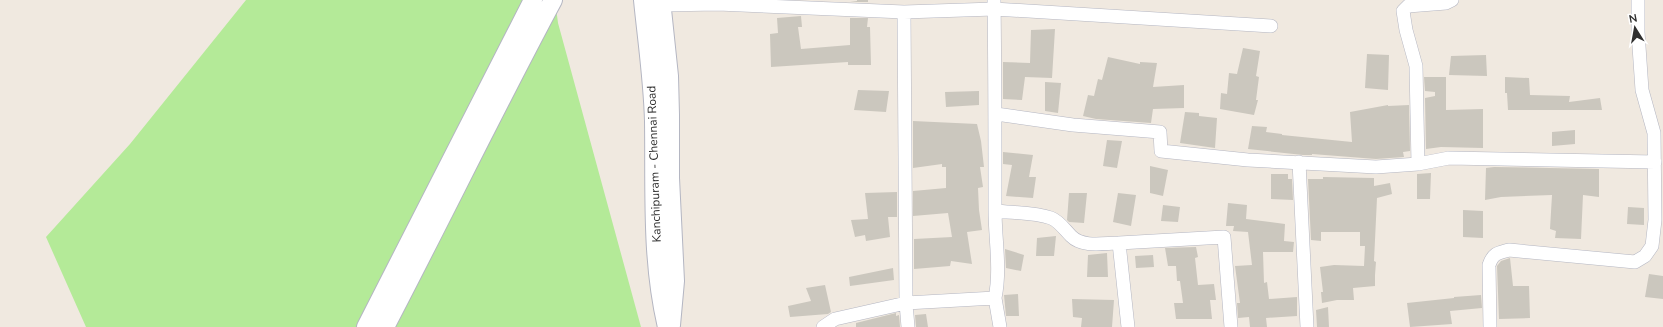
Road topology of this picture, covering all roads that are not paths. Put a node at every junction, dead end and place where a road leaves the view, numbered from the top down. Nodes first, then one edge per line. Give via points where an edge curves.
1 (533, 0) edge
2 (553, 0) edge
3 (642, 0) edge
4 (1452, 0) edge
5 (1638, 0) edge
6 (662, 2) edge
7 (718, 2) edge
8 (994, 5) edge
9 (904, 12) junction
10 (1271, 26) dead end
11 (996, 114) junction
12 (1299, 162) junction
13 (1655, 162) junction
14 (1418, 164) junction
15 (995, 211) junction
16 (1119, 243) junction
17 (994, 298) junction
18 (906, 303) junction
19 (366, 327) edge
20 (385, 327) edge
21 (667, 327) edge
22 (671, 327) edge
23 (823, 327) edge
24 (908, 327) edge
25 (1000, 327) edge
26 (1128, 327) edge
27 (1231, 327) edge
28 (1307, 327) edge
29 (1490, 327) edge

1 - 19 main road
2 - 20 main road
3 - 21 main road, Kanchipuram - Chennai Road via 652,83 658,281
4 - 14 street via 1446,3 1408,6 1403,11 1416,66
5 - 13 street via 1642,90 1654,132
6 - 7 street
6 - 22 main road, Kanchipuram - Chennai Road via 669,76 675,281
7 - 9 street
8 - 9 street
8 - 10 street
8 - 11 street
9 - 18 street
11 - 12 street via 1073,125 1160,132 1161,151 1248,160
11 - 15 street
12 - 14 street via 1376,168
12 - 28 street
13 - 14 street via 1449,158
13 - 29 street via 1655,220 1652,246 1645,256 1635,262 1509,250 1499,252 1492,257 1489,265
15 - 16 street via 1052,219 1080,242
15 - 17 street via 998,281
16 - 26 street
16 - 27 street via 1224,237
17 - 18 street
17 - 25 street
18 - 23 street via 835,319
18 - 24 street

